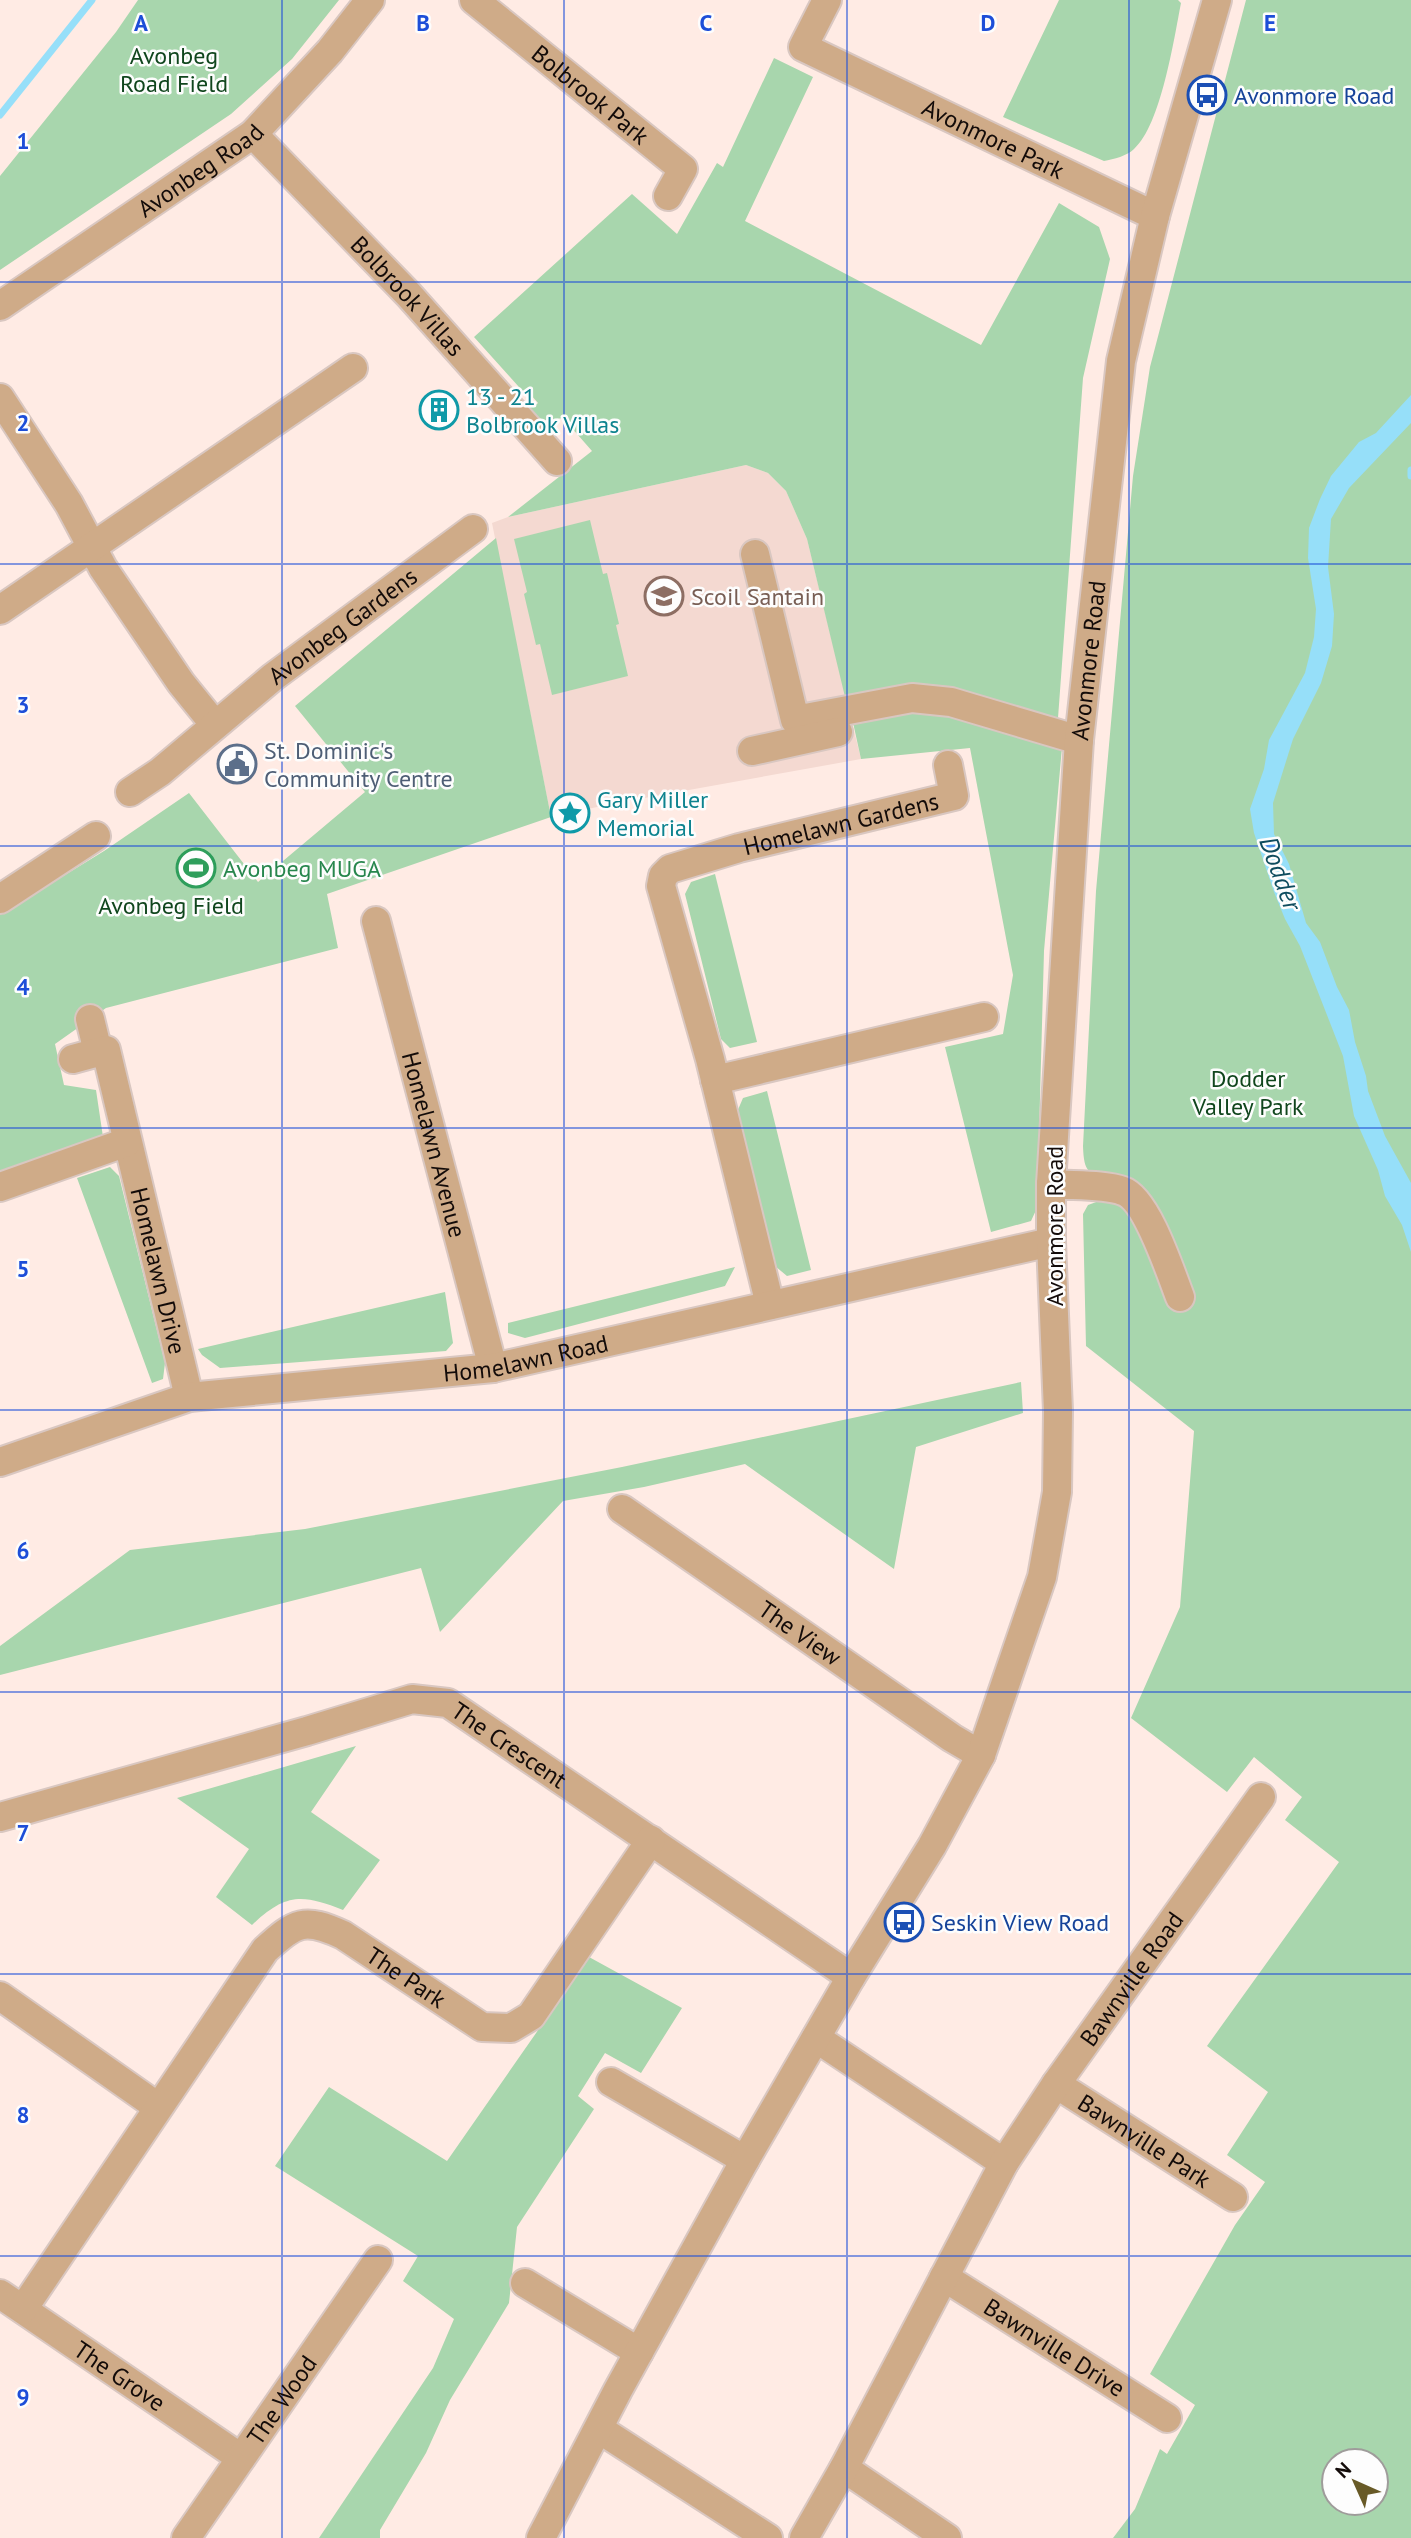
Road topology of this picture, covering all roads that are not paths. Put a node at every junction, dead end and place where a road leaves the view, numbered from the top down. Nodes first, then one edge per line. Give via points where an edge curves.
1 (370, 0) edge
2 (474, 0) edge
3 (827, 0) edge
4 (1217, 0) edge
5 (253, 134) junction
6 (668, 196) dead end
7 (1155, 216) junction
8 (0, 306) edge
9 (353, 368) dead end
10 (0, 398) edge
11 (557, 461) dead end
12 (473, 529) dead end
13 (91, 547) junction
14 (755, 554) dead end
15 (0, 610) edge
16 (215, 725) junction
17 (797, 730) junction
18 (1079, 740) junction
19 (752, 751) dead end
20 (948, 765) dead end
21 (130, 792) dead end
22 (96, 836) dead end
23 (0, 900) edge
24 (376, 921) dead end
25 (984, 1017) dead end
26 (90, 1019) dead end
27 (715, 1080) junction
28 (127, 1142) junction
29 (1051, 1185) junction
30 (0, 1187) edge
31 (1051, 1242) junction
32 (1180, 1297) dead end
33 (770, 1305) junction
34 (493, 1368) junction
35 (189, 1397) junction
36 (0, 1462) edge
37 (622, 1509) dead end
38 (981, 1755) junction
39 (1261, 1797) dead end
40 (0, 1816) edge
41 (650, 1840) junction
42 (851, 1977) junction
43 (0, 1996) edge
44 (816, 2038) junction
45 (611, 2082) dead end
46 (1056, 2084) junction
47 (158, 2107) junction
48 (745, 2160) junction
49 (1004, 2163) junction
50 (1233, 2197) dead end
51 (378, 2260) dead end
52 (944, 2277) junction
53 (525, 2283) dead end
54 (11, 2302) edge
55 (639, 2352) junction
56 (1167, 2418) dead end
57 (599, 2429) junction
58 (240, 2458) junction
59 (844, 2468) junction
60 (186, 2538) edge
61 (541, 2538) edge
62 (768, 2538) edge
63 (804, 2538) edge
64 (947, 2538) edge

1 - 5 street, Avonbeg Road
2 - 6 street, Bolbrook Park via 684,169
3 - 7 street, Avonmore Park via 803,47
4 - 7 street, Avonmore Road
5 - 8 street, Avonbeg Road
5 - 11 street, Bolbrook Villas via 410,295
7 - 18 street, Avonmore Road via 1121,361
9 - 13 street
10 - 13 street via 69,504
12 - 16 street, Avonbeg Gardens via 272,677
13 - 15 street
13 - 16 street via 181,683
14 - 17 street
16 - 21 street, Avonbeg Gardens
17 - 18 street via 843,721 912,698 951,702
17 - 19 street
18 - 29 street, Avonmore Road
20 - 27 street, Homelawn Gardens via 954,796 739,848 670,869 663,876 661,886
22 - 23 street
24 - 34 street, Homelawn Avenue
25 - 27 street
26 - 28 street, Homelawn Drive via 86,1055 106,1050
27 - 33 street, Homelawn Gardens
28 - 30 street
28 - 35 street, Homelawn Drive
29 - 31 street, Avonmore Road
29 - 32 street via 1127,1193 1156,1236
31 - 33 street, Homelawn Road
31 - 38 street, Avonmore Road via 1057,1492 1042,1577
33 - 34 street, Homelawn Road
34 - 35 street, Homelawn Road
35 - 36 street, Homelawn Road
37 - 38 street, The View
38 - 42 street via 932,1846
39 - 46 street, Bawnville Road
40 - 41 street, The Crescent via 412,1699 448,1703
41 - 42 street, The Crescent
41 - 47 street, The Park via 531,2016 511,2028 482,2027 343,1935 304,1923 283,1933 265,1950
42 - 44 street
43 - 47 street
44 - 48 street
44 - 49 street
45 - 48 street
46 - 49 street, Bawnville Road
46 - 50 street, Bawnville Park
47 - 54 street, The Park
48 - 55 street
49 - 52 street, Bawnville Road
51 - 58 street, The Wood
52 - 56 street, Bawnville Drive
52 - 59 street, Bawnville Road
53 - 55 street
54 - 58 street, The Grove
55 - 57 street
57 - 61 street
57 - 62 street
58 - 60 street, The Wood
59 - 63 street, Bawnville Road
59 - 64 street

